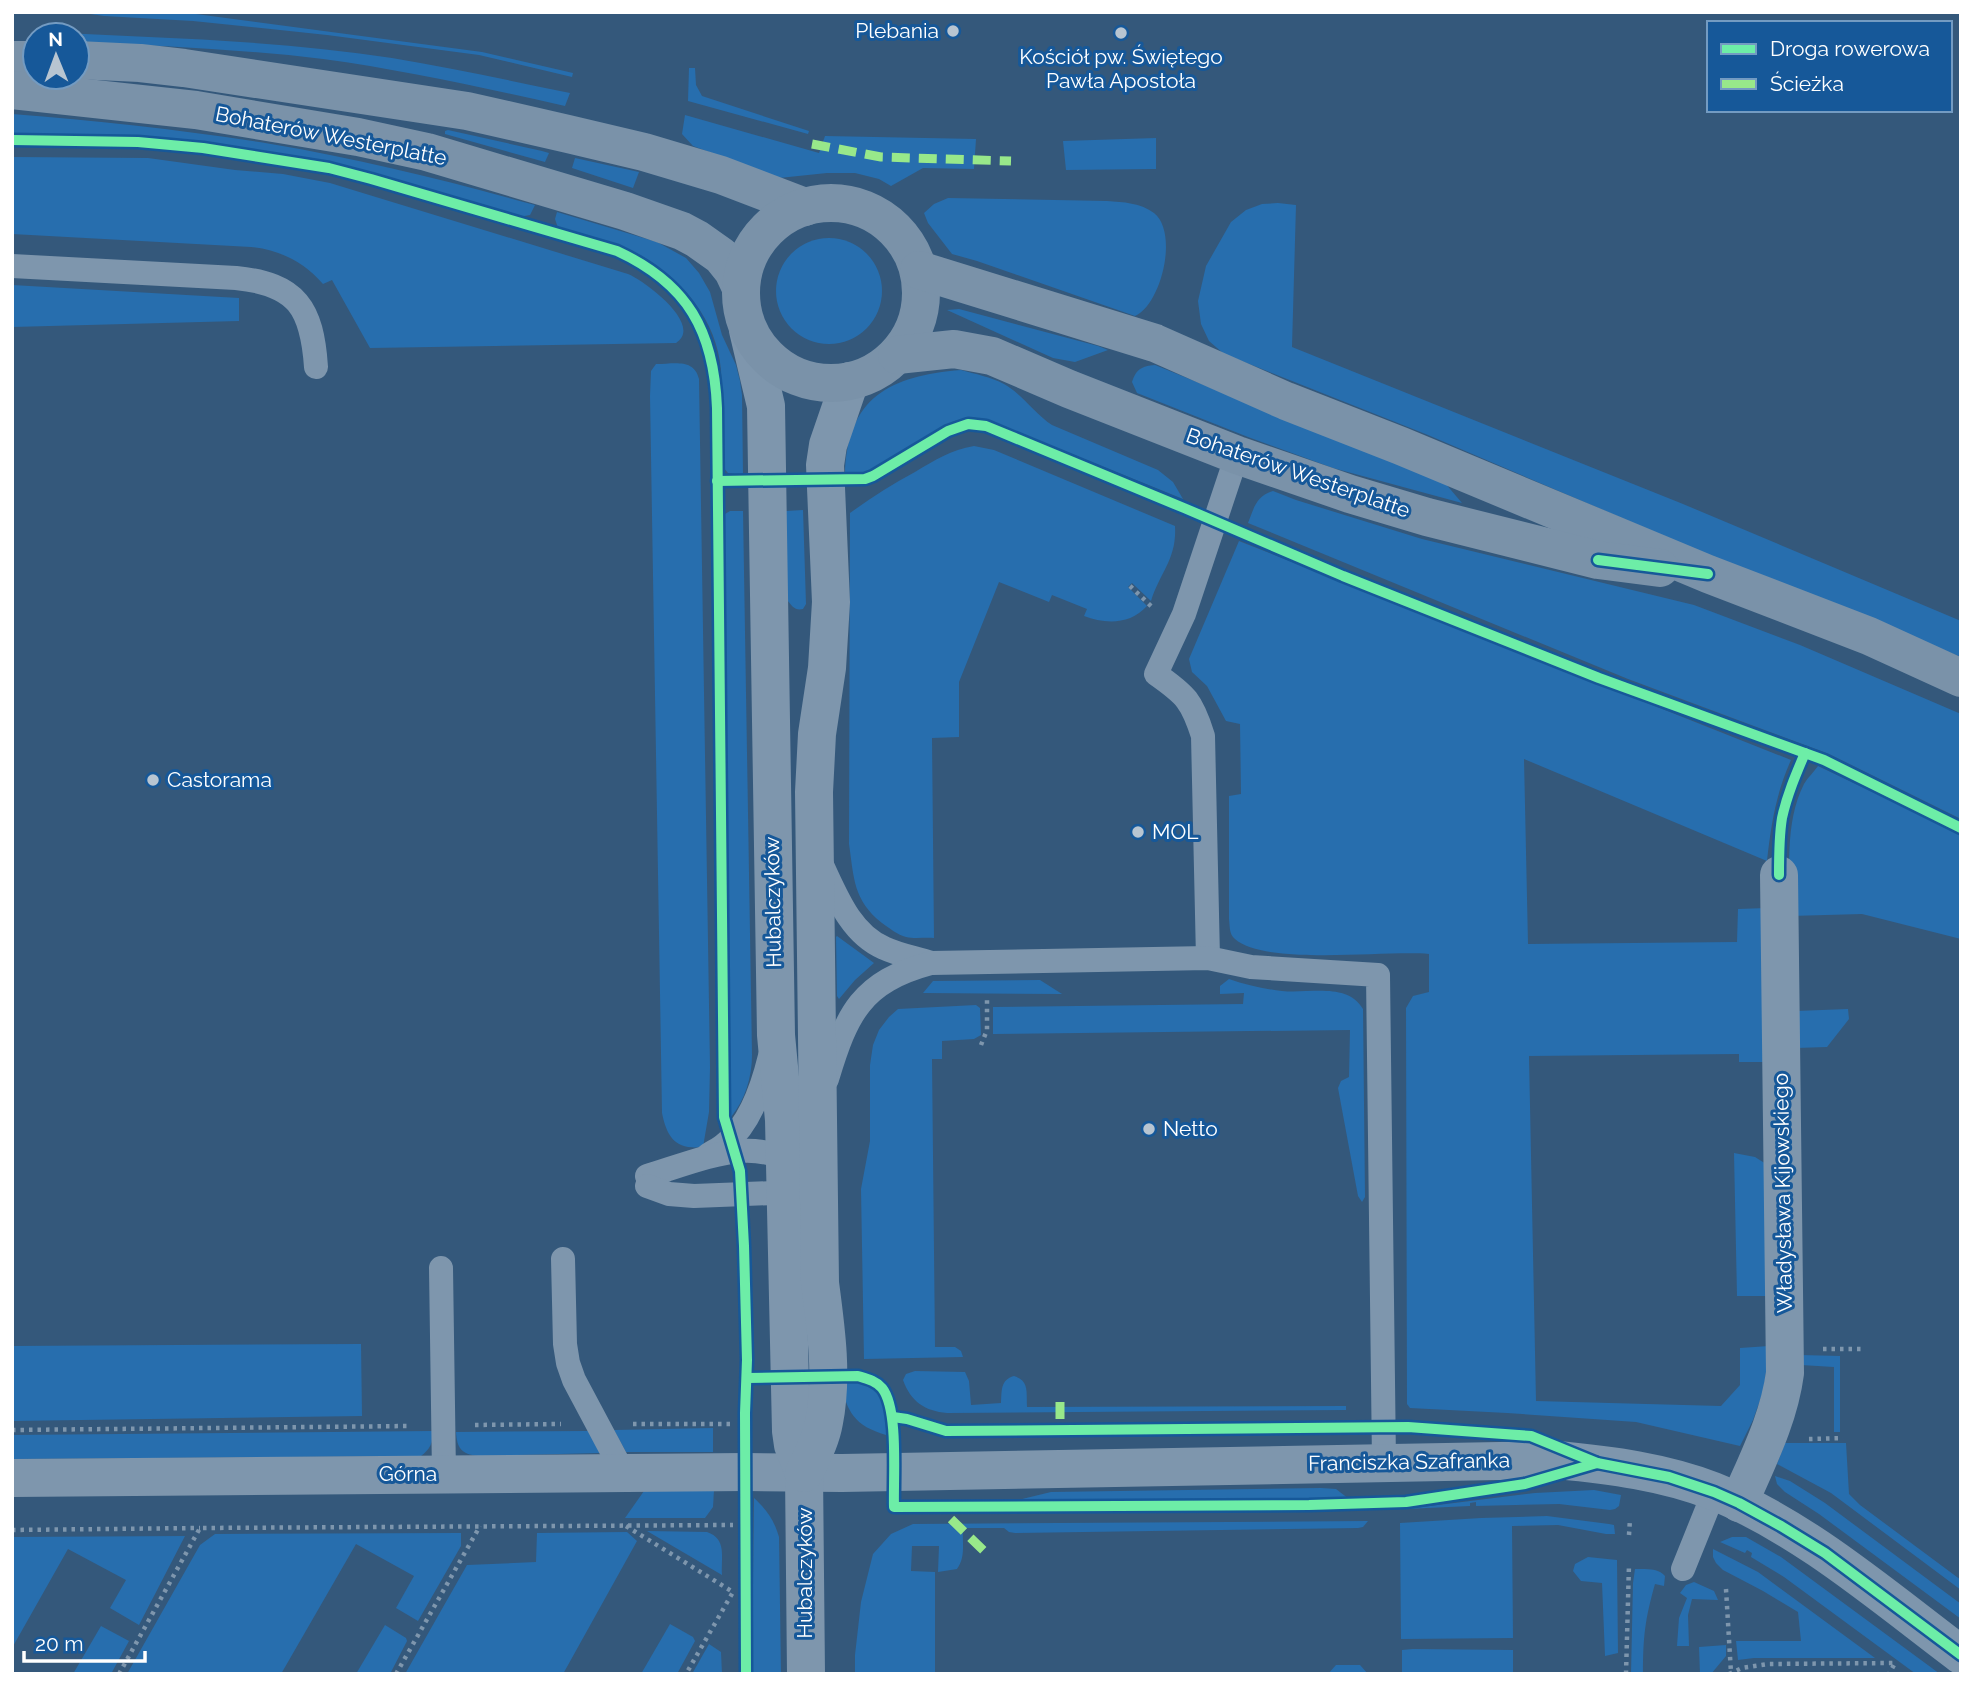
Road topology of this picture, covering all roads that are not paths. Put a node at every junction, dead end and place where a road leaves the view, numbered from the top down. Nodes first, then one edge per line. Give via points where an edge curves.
1 (91, 61) edge
2 (12, 90) edge
3 (805, 207) junction
4 (12, 266) edge
5 (919, 270) junction
6 (741, 288) junction
7 (748, 330) junction
8 (897, 355) junction
9 (316, 367) dead end
10 (850, 382) junction
11 (1237, 455) junction
12 (1709, 574) junction
13 (1961, 678) edge
14 (815, 850) junction
15 (1779, 874) dead end
16 (1208, 958) junction
17 (931, 963) junction
18 (776, 1035) junction
19 (818, 1110) junction
20 (696, 1161) junction
21 (796, 1177) junction
22 (563, 1259) dead end
23 (441, 1268) dead end
24 (1384, 1462) junction
25 (624, 1472) junction
26 (804, 1473) junction
27 (444, 1474) junction
28 (12, 1478) edge
29 (1726, 1497) junction
30 (1683, 1569) dead end
31 (1961, 1655) edge
32 (806, 1674) edge

1 - 3 main road, Bohaterów Westerplatte via 184,68 467,111 644,152
2 - 6 main road, Bohaterów Westerplatte via 196,110 427,152 682,231 721,256
3 - 5 main road via 853,205 876,214 888,221 910,248
3 - 6 main road via 785,216 760,237 745,267
4 - 9 lane via 236,278 272,285 292,297 306,314 314,337
5 - 8 main road via 919,315 911,337
5 - 12 main road, Bohaterów Westerplatte via 1156,343
6 - 7 main road
7 - 10 main road via 779,367 825,383
7 - 18 street, Hubalczyków via 766,406
8 - 10 main road via 876,372
8 - 11 main road, Bohaterów Westerplatte via 954,349 992,356
10 - 14 street, Hubalczyków via 825,465 831,602 817,734
11 - 12 main road, Bohaterów Westerplatte via 1427,517 1598,560
11 - 16 lane via 1184,614 1156,674 1181,691 1203,736
12 - 13 main road, Bohaterów Westerplatte via 1869,636
14 - 17 lane via 848,916 867,938
14 - 19 street, Hubalczyków
15 - 29 street, Władysława Kijowskiego via 1785,1373 1775,1419
16 - 17 lane
16 - 24 lane via 1251,967 1378,975
17 - 19 lane via 891,978 851,1013
18 - 20 lane via 751,1112 727,1143
18 - 21 street, Hubalczyków
19 - 21 street, Hubalczyków
20 - 21 lane via 744,1151
20 - 21 lane via 647,1181 669,1194 694,1196
21 - 26 street, Hubalczyków via 826,1329 827,1405
22 - 25 lane via 568,1363
23 - 27 lane
24 - 26 street, Franciszka Szafranka
24 - 29 street, Franciszka Szafranka via 1584,1462 1669,1477
25 - 26 street, Górna
25 - 27 street, Górna
26 - 32 street, Hubalczyków
27 - 28 street, Górna
29 - 30 lane
29 - 31 street, Franciszka Szafranka via 1825,1553

